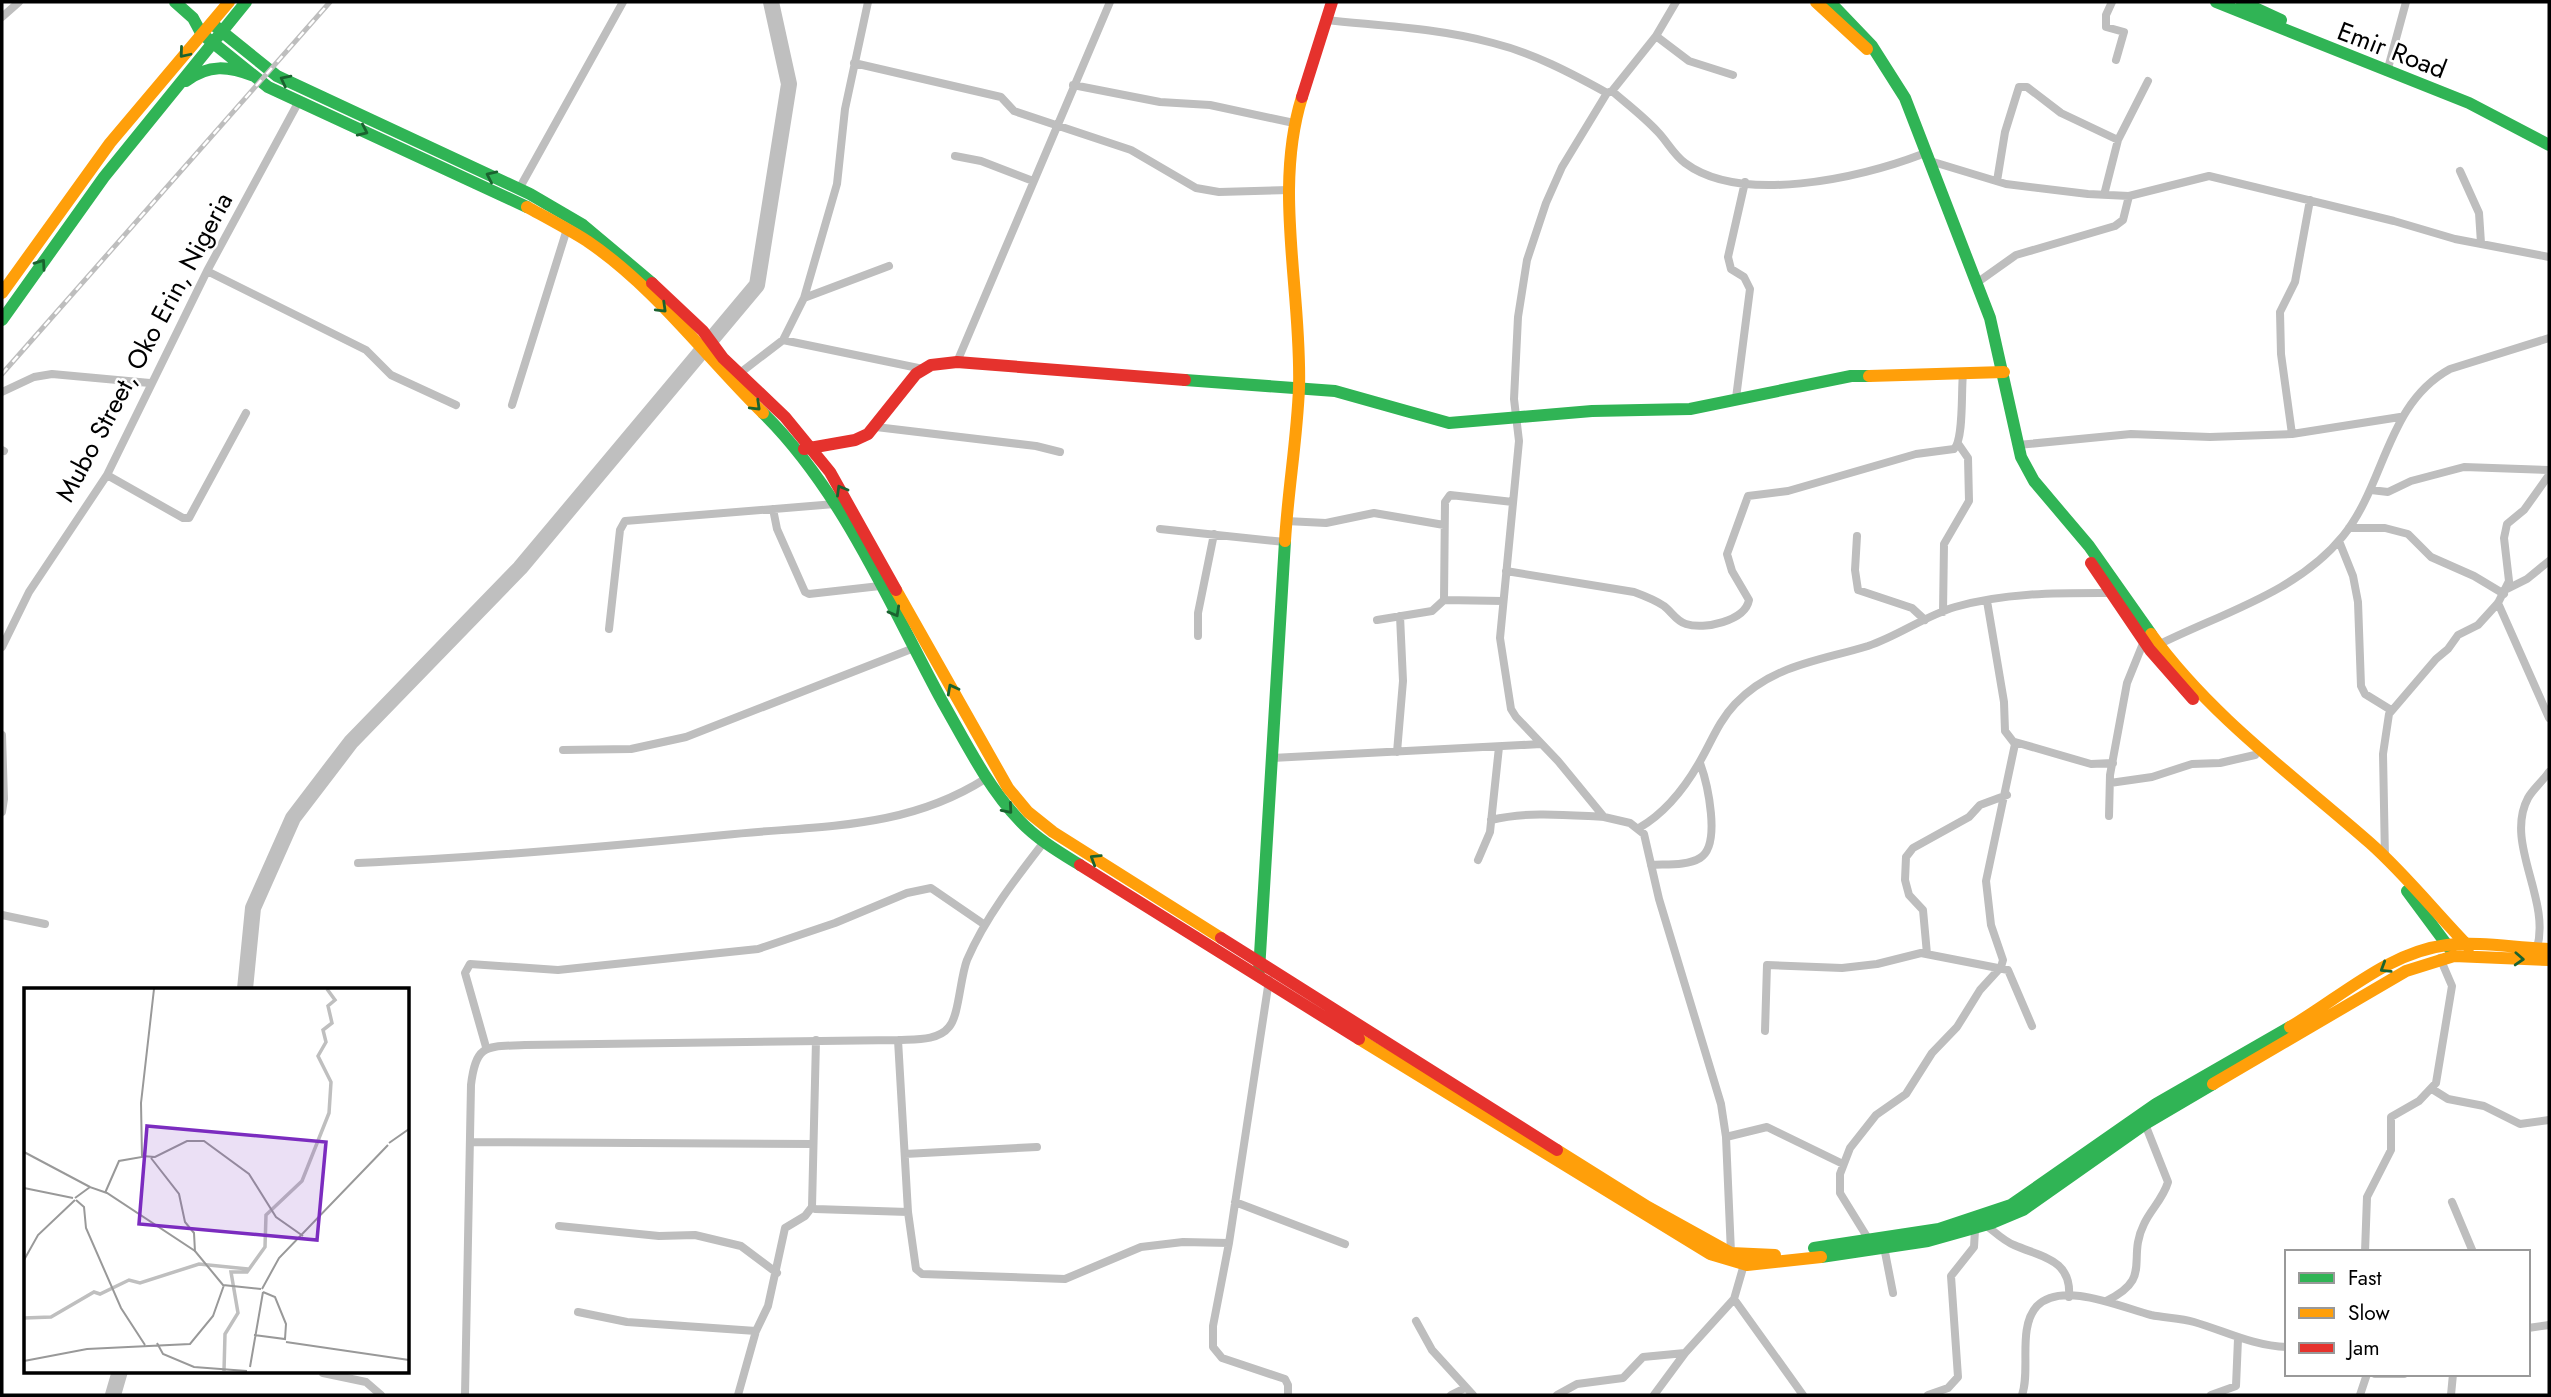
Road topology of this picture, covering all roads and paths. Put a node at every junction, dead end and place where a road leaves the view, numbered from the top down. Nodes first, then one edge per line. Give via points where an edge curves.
1 (19, 2) edge
2 (175, 2) edge
3 (229, 2) edge
4 (246, 2) edge
5 (623, 2) edge
6 (869, 2) edge
7 (1110, 2) edge
8 (1332, 2) edge
9 (1676, 2) edge
10 (1816, 2) edge
11 (1829, 2) edge
12 (2112, 2) edge
13 (2216, 2) edge
14 (2242, 2) edge
15 (2406, 2) edge
16 (2, 17) edge
17 (193, 18) junction
18 (1326, 20) junction
19 (210, 23) junction
20 (221, 31) junction
21 (201, 33) junction
22 (1656, 36) junction
23 (212, 42) junction
24 (2116, 60) dead end
25 (854, 63) junction
26 (2389, 67) junction
27 (1733, 75) dead end
28 (254, 76) junction
29 (2148, 81) dead end
30 (1073, 85) junction
31 (1610, 92) junction
32 (170, 93) junction
33 (299, 101) junction
34 (1294, 123) junction
35 (1057, 126) junction
36 (2549, 137) edge
37 (2118, 140) junction
38 (2549, 145) edge
39 (955, 156) dead end
40 (1925, 158) junction
41 (2460, 171) dead end
42 (1033, 181) junction
43 (1997, 181) junction
44 (1745, 182) junction
45 (519, 189) junction
46 (1290, 190) junction
47 (2104, 195) junction
48 (2129, 196) junction
49 (2310, 200) junction
50 (567, 229) junction
51 (2481, 243) junction
52 (2549, 257) edge
53 (889, 266) dead end
54 (207, 271) junction
55 (1978, 282) junction
56 (2, 293) edge
57 (804, 298) junction
58 (2, 320) edge
59 (699, 335) junction
60 (2549, 338) edge
61 (783, 340) junction
62 (718, 361) junction
63 (957, 362) junction
64 (923, 369) junction
65 (740, 373) junction
66 (2000, 373) junction
67 (1963, 374) junction
68 (150, 383) junction
69 (1299, 387) junction
70 (2, 392) edge
71 (1736, 398) junction
72 (456, 405) dead end
73 (512, 405) dead end
74 (246, 413) dead end
75 (2400, 417) junction
76 (1516, 418) junction
77 (876, 427) junction
78 (2292, 434) junction
79 (1959, 444) junction
80 (2018, 445) junction
81 (813, 448) junction
82 (796, 449) junction
83 (1060, 452) dead end
84 (2549, 473) edge
85 (107, 475) junction
86 (2371, 490) junction
87 (1513, 502) junction
88 (835, 505) junction
89 (773, 509) junction
90 (1286, 521) junction
91 (1444, 526) junction
92 (2350, 528) junction
93 (1160, 529) dead end
94 (1214, 534) junction
95 (1857, 536) dead end
96 (1285, 541) junction
97 (2339, 541) junction
98 (2549, 561) edge
99 (1506, 570) junction
100 (880, 586) junction
101 (2506, 591) junction
102 (2113, 593) junction
103 (1444, 600) junction
104 (1503, 601) junction
105 (1987, 601) junction
106 (2498, 603) junction
107 (1943, 612) junction
108 (1400, 616) junction
109 (1377, 620) dead end
110 (1925, 620) junction
111 (609, 629) dead end
112 (1198, 636) dead end
113 (2151, 645) junction
114 (2, 647) edge
115 (914, 648) junction
116 (2391, 710) junction
117 (2549, 718) edge
118 (2, 734) edge
119 (2015, 742) junction
120 (1541, 744) junction
121 (1499, 747) junction
122 (563, 750) dead end
123 (1397, 752) junction
124 (2255, 755) junction
125 (1272, 758) junction
126 (1700, 762) junction
127 (2113, 763) junction
128 (2549, 772) edge
129 (985, 779) junction
130 (2110, 783) junction
131 (2007, 795) junction
132 (2, 812) edge
133 (2109, 816) dead end
134 (1604, 817) junction
135 (1491, 820) junction
136 (1639, 828) junction
137 (1044, 842) junction
138 (2385, 858) junction
139 (1478, 860) dead end
140 (358, 863) dead end
141 (1651, 865) junction
142 (2, 915) edge
143 (45, 924) dead end
144 (985, 925) junction
145 (2543, 948) edge
146 (2451, 951) junction
147 (2471, 951) junction
148 (1927, 954) junction
149 (2440, 958) junction
150 (2549, 960) edge
151 (2001, 967) junction
152 (1262, 972) junction
153 (2032, 1026) dead end
154 (1765, 1031) dead end
155 (816, 1040) junction
156 (898, 1040) junction
157 (486, 1047) junction
158 (2432, 1089) junction
159 (2549, 1120) edge
160 (2145, 1124) junction
161 (1726, 1137) junction
162 (470, 1142) junction
163 (813, 1144) junction
164 (1037, 1147) dead end
165 (905, 1154) junction
166 (1843, 1164) junction
167 (1589, 1176) junction
168 (1235, 1202) junction
169 (2452, 1202) dead end
170 (812, 1207) junction
171 (908, 1212) junction
172 (559, 1226) dead end
173 (1981, 1228) junction
174 (1869, 1240) junction
175 (1229, 1243) junction
176 (1345, 1244) dead end
177 (1884, 1247) junction
178 (2365, 1250) edge
179 (2472, 1250) edge
180 (1731, 1253) junction
181 (1745, 1261) junction
182 (777, 1273) junction
183 (1893, 1293) dead end
184 (2069, 1297) junction
185 (1734, 1299) junction
186 (2106, 1301) junction
187 (578, 1312) dead end
188 (1416, 1321) dead end
189 (2549, 1325) edge
190 (2530, 1328) edge
191 (756, 1331) junction
192 (2238, 1339) junction
193 (2285, 1347) edge
194 (1685, 1353) junction
195 (323, 1373) dead end
196 (2366, 1376) edge
197 (2453, 1376) edge
198 (1465, 1388) junction
199 (381, 1395) edge
200 (465, 1395) edge
201 (738, 1395) edge
202 (1288, 1395) edge
203 (1451, 1395) edge
204 (1473, 1395) edge
205 (1557, 1395) edge
206 (1654, 1395) edge
207 (1803, 1395) edge
208 (1927, 1395) edge
209 (2021, 1395) edge
210 (2211, 1395) edge
211 (2360, 1395) edge
212 (2451, 1395) edge

1 - 16 street
2 - 17 main road
3 - 19 main road
4 - 20 main road
5 - 45 street
6 - 25 street
7 - 30 street
8 - 18 main road
9 - 22 street
10 - 40 main road via 1867,49 1881,69
11 - 40 main road via 1857,26 1888,65
12 - 24 street via 2106,27 2124,32
13 - 26 main road, Emir Road via 2301,39
14 - 26 main road, Emir Road
15 - 26 street
17 - 19 main road
17 - 21 main road
18 - 31 street via 1415,28 1494,43
18 - 34 main road
19 - 20 main road
19 - 21 main road
20 - 23 main road
45 -> 20 main road via 277,76
21 - 23 main road
21 -> 56 main road via 52,220
22 - 27 street via 1689,61
22 - 31 street
23 - 28 main road
23 - 32 main road
25 - 35 street via 1001,97 1014,111
25 - 57 street via 837,184
26 - 36 main road, Emir Road via 2489,102
26 - 38 main road, Emir Road
28 - 32 main road via 214,66
28 - 33 main road
29 - 37 street
30 - 34 street via 1160,102 1210,105
30 - 35 street
31 - 44 street via 1658,132 1688,165
31 - 76 street via 1562,167 1527,260 1517,317
58 -> 32 main road
33 -> 50 main road via 522,203
33 - 54 street, Mubo Street, Oko Erin, Nigeria
34 - 46 main road
35 - 42 street
35 - 46 street via 1131,149 1196,188 1219,192
37 - 43 street via 2061,113 2027,87 2019,87
37 - 47 street
39 - 42 street
40 - 43 street
40 - 44 street via 1850,177 1780,184
40 - 55 main road
40 - 66 main road
41 - 51 street via 2479,213
42 - 63 street
43 - 47 street
44 - 71 street via 1728,257 1731,269 1744,277 1750,289
45 - 59 main road via 605,240
46 - 69 main road
47 - 48 street
48 - 49 street via 2209,176
48 - 55 street via 2123,220 2115,226 2016,255
49 - 51 street
49 - 78 street via 2295,282 2280,312
50 -> 59 main road via 608,256
50 - 73 street
51 - 52 street
53 - 57 street
54 - 68 street, Mubo Street, Oko Erin, Nigeria
54 - 72 street via 366,350 391,375
55 - 66 main road
57 - 61 street
59 - 62 main road
60 - 75 street via 2450,369 2423,387
61 - 64 street
61 - 65 street
62 - 65 main road
62 -> 82 main road
63 - 64 main road
63 - 69 main road
64 - 77 main road
65 - 81 main road
66 - 67 main road
66 - 80 main road
66 - 102 main road via 2008,435 2020,474
67 - 71 main road via 1851,376
67 - 79 street
68 - 70 street via 52,373
68 - 85 street, Mubo Street, Oko Erin, Nigeria
69 - 76 main road via 1348,394 1440,423
69 - 90 main road
71 - 76 main road via 1669,411 1592,411
74 - 85 street via 190,518
75 - 78 street
75 - 86 street
76 - 87 street via 1519,440
77 - 81 main road via 855,440
77 - 83 street
78 - 80 street via 2131,434
79 - 99 street via 1955,449 1916,454 1787,491 1748,496 1727,554 1748,594 1747,606 1721,622 1687,624 1634,592
79 - 107 street via 1968,458 1969,500 1944,544
80 - 113 main road via 2034,481 2089,546
81 - 82 main road
152 -> 81 main road via 1028,812 997,770 889,572
82 - 88 main road
84 - 86 street via 2464,467 2388,492
84 - 101 street via 2524,510 2507,524
85 - 114 street, Mubo Street, Oko Erin, Nigeria via 29,592
86 - 92 street
87 - 91 street via 1450,495 1444,502
87 - 99 street
88 - 89 street
88 - 100 main road
89 - 100 street via 805,592
89 - 111 street via 625,521 620,530
90 - 91 street via 1326,523 1374,513
90 - 96 main road
91 - 103 street
92 - 97 street
92 - 101 street via 2385,528 2408,534 2431,557
93 - 94 street
94 - 96 street
94 - 112 street via 1198,613
95 - 110 street via 1858,590 1912,608
96 - 125 main road
97 - 113 street via 2284,585
97 - 116 street via 2358,603 2361,686 2365,694
98 - 101 street
99 - 104 street
100 -> 115 main road
101 - 106 street
102 - 105 street via 2047,593
102 - 113 main road
103 - 104 street
103 - 108 street via 1432,611
104 - 120 street via 1500,638 1511,709
105 - 107 street
105 - 119 street via 2005,731
106 - 116 street via 2478,625 2458,635
106 - 117 street
107 - 110 street
108 - 109 street
108 - 123 street via 1403,681
110 - 126 street via 1871,645 1798,663 1770,675 1734,705
113 - 124 main road via 2178,683
113 - 127 street via 2127,683
113 - 138 main road
115 - 122 street via 686,737 631,749
115 - 129 main road
116 - 138 street via 2385,723 2383,754
118 - 132 street
119 - 127 street via 2091,764
119 - 131 street
120 - 121 street
120 - 134 street
121 - 123 street
121 - 135 street
123 - 125 street
124 - 130 street
124 - 146 main road via 2376,859
125 - 152 main road
126 - 136 street via 1671,803
126 - 141 street via 1712,819 1708,850 1698,860
127 - 130 street
128 - 145 street via 2529,797 2521,828 2541,897
129 -> 137 main road
129 - 140 street via 959,796 920,811 865,822 565,852
130 - 133 street
131 - 148 street via 1980,805 1906,857 1905,880 1909,895 1923,911
131 - 151 street via 1986,881
134 - 135 street via 1548,813
134 - 136 street
135 - 139 street via 1488,841
136 - 141 street
137 - 144 street
137 - 152 main road
138 - 147 main road
141 - 161 street via 1721,1104
142 - 143 street
144 - 156 street via 963,970 955,1018 948,1028 923,1039
144 - 157 street via 931,888 758,949 558,970 470,964 465,973
145 - 147 main road
146 - 147 main road
146 - 149 main road
146 -> 174 main road via 2420,951 2393,962 2156,1104 2011,1205 1953,1226
147 -> 150 main road
148 - 151 street
148 - 154 street via 1842,968 1767,965
149 - 158 street via 2452,986
149 - 160 main road via 2406,971
151 - 153 street via 2013,978
151 - 166 street via 1932,1053 1906,1094 1861,1132
152 - 167 main road
152 - 167 main road via 1360,1028
152 - 168 street
155 - 156 street
155 - 157 street
155 - 163 street
156 - 165 street
157 - 162 street via 474,1063
158 - 159 street via 2524,1125
158 - 178 street via 2391,1117 2389,1155 2367,1197
160 - 173 main road via 2023,1210
160 - 186 street via 2168,1182 2142,1227 2134,1280
161 - 166 street via 1767,1127
161 - 180 street
162 - 163 street
162 - 200 street
163 - 170 street
164 - 165 street
165 - 171 street
166 - 174 street via 1839,1182 1843,1201
167 - 180 main road
167 - 181 main road via 1694,1246
168 - 175 street
168 - 176 street
169 - 179 street
170 - 171 street
170 - 182 street via 785,1227
171 - 175 street via 916,1269 948,1277 1065,1279 1141,1247
172 - 182 street via 695,1235 741,1246
173 - 177 main road
173 - 184 street via 2055,1260 2068,1281
173 - 208 street via 1974,1247 1951,1276 1958,1377 1948,1388
174 - 181 main road
175 - 202 street via 1213,1347 1222,1358 1284,1379
177 - 181 main road
177 - 183 street
180 - 181 main road
181 - 185 street
182 - 191 street
184 - 186 street
184 - 209 street via 2041,1304 2032,1315
185 - 194 street
185 - 207 street
186 - 192 street via 2190,1321
187 - 191 street via 628,1322
188 - 198 street
189 - 190 street
191 - 201 street
192 - 193 street
192 - 210 street via 2236,1386
194 - 205 street via 1643,1357 1623,1378 1577,1384
194 - 206 street
195 - 199 street via 366,1382
196 - 211 street
197 - 212 street
198 - 203 street
198 - 204 street

